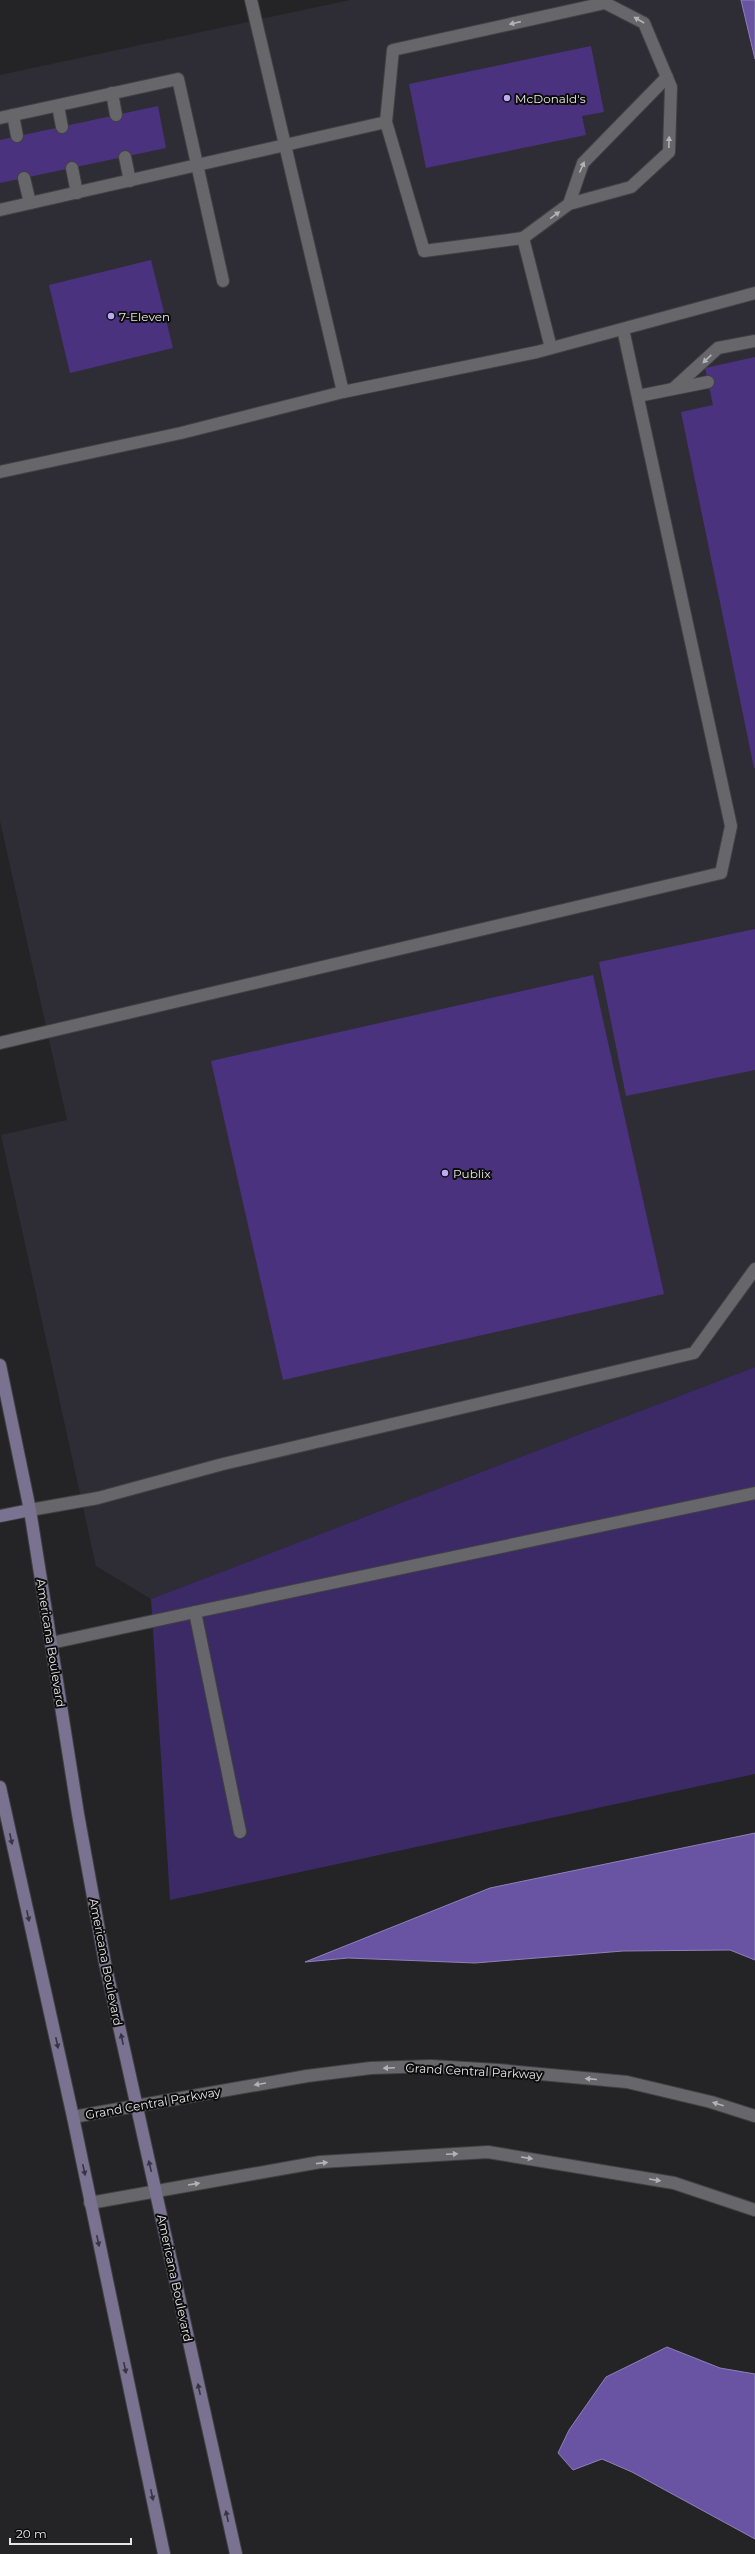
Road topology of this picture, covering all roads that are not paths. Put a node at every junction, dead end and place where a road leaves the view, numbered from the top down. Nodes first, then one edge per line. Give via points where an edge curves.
1 (251, 0) edge
2 (667, 77) junction
3 (112, 94) junction
4 (58, 106) junction
5 (13, 115) junction
6 (116, 115) dead end
7 (0, 118) edge
8 (386, 122) junction
9 (62, 127) dead end
10 (17, 136) dead end
11 (284, 146) junction
12 (125, 157) dead end
13 (198, 166) junction
14 (72, 168) dead end
15 (24, 178) dead end
16 (130, 181) junction
17 (78, 193) junction
18 (30, 204) junction
19 (570, 204) junction
20 (0, 210) edge
21 (523, 238) junction
22 (223, 282) dead end
23 (755, 293) edge
24 (623, 329) junction
25 (755, 341) edge
26 (551, 348) junction
27 (708, 382) dead end
28 (674, 388) junction
29 (344, 392) junction
30 (638, 396) junction
31 (0, 469) edge
32 (0, 1043) edge
33 (755, 1269) edge
34 (0, 1365) edge
35 (755, 1493) edge
36 (30, 1510) junction
37 (0, 1516) edge
38 (195, 1612) junction
39 (51, 1643) junction
40 (0, 1788) edge
41 (240, 1832) dead end
42 (136, 2106) junction
43 (755, 2116) edge
44 (73, 2117) junction
45 (156, 2191) junction
46 (90, 2203) junction
47 (755, 2210) edge
48 (164, 2554) edge
49 (236, 2554) edge

1 - 11 street
2 -> 8 street via 644,23 605,3 393,50
19 -> 2 street via 583,163
19 -> 2 street via 631,188 668,152 671,86
3 - 4 street
3 - 6 street
3 - 13 street via 178,79
4 - 5 street
4 - 9 street
5 - 7 street
5 - 10 street
8 - 11 street
8 - 21 street via 424,251
11 - 13 street
11 - 29 street
12 - 16 street
13 - 16 street
13 - 22 street
14 - 17 street
15 - 18 street
16 - 17 street
17 - 18 street
18 - 20 street
21 -> 19 street
21 - 26 street
23 - 24 street
24 - 26 street
24 - 30 street
25 -> 28 street via 718,348
26 - 29 street
27 - 28 street
28 - 30 street
29 - 31 street via 181,434
30 - 32 street via 731,826 721,873
33 - 36 street via 694,1353 223,1464 98,1498
34 - 36 main road, Americana Boulevard
35 - 38 street
36 - 37 main road
36 - 39 main road, Americana Boulevard
38 - 39 street
38 - 41 street
42 -> 39 main road, Americana Boulevard via 105,1964
40 -> 44 main road
43 -> 42 street, Grand Central Parkway via 711,2102 627,2082 431,2066 371,2068 308,2076
42 - 44 street, Grand Central Parkway
45 -> 42 main road, Americana Boulevard
44 -> 46 main road
45 - 46 street
45 -> 47 street via 320,2162 488,2152 674,2183
49 -> 45 main road, Americana Boulevard
46 -> 48 main road

